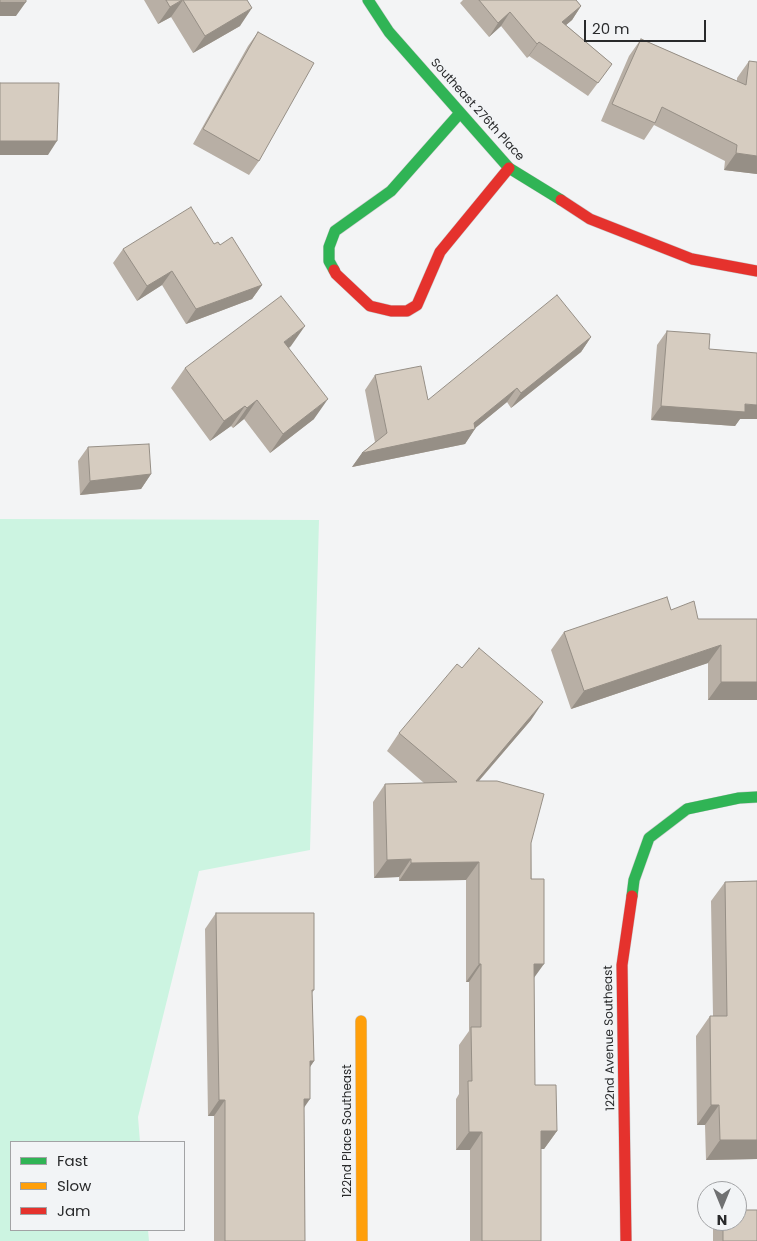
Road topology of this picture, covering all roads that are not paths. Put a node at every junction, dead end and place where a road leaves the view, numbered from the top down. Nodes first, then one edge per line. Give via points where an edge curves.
1 (368, 0) edge
2 (460, 113) junction
3 (509, 168) junction
4 (757, 271) edge
5 (757, 797) edge
6 (361, 1021) dead end
7 (362, 1241) edge
8 (626, 1241) edge

1 - 2 street, Southeast 276th Place via 388,32
2 - 3 street, Southeast 276th Place
2 - 3 street via 391,191 336,231 328,247 328,260 336,274 370,306 391,312 407,311 417,305 440,252
3 - 4 street, Southeast 276th Place via 590,219 692,258
5 - 8 street, 122nd Avenue Southeast via 686,809 649,838 634,880 622,964
6 - 7 street, 122nd Place Southeast

